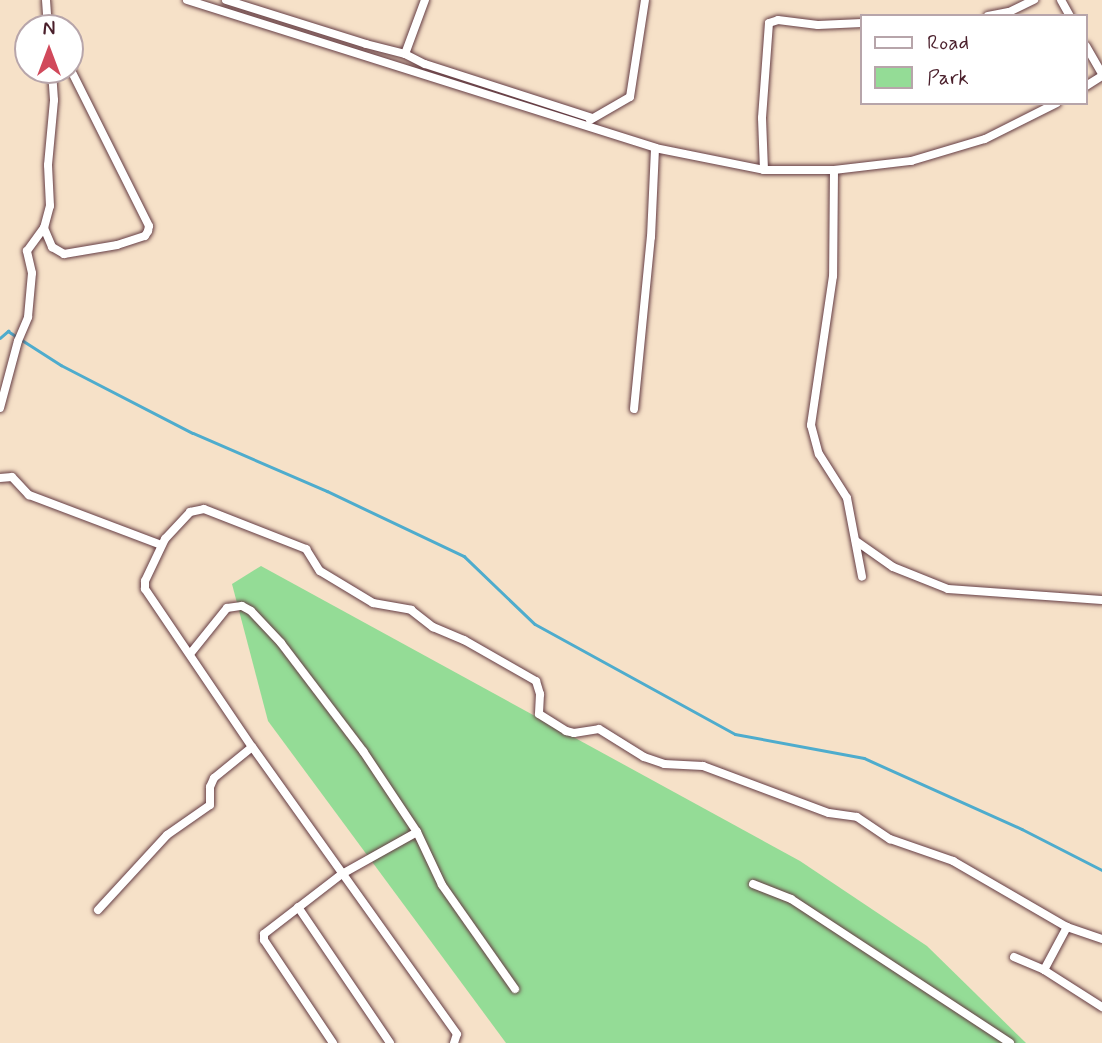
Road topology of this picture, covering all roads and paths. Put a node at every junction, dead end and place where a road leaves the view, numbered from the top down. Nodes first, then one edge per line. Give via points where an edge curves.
1 (187, 0) edge
2 (226, 0) edge
3 (425, 0) edge
4 (645, 0) edge
5 (1034, 0) edge
6 (998, 14) edge
7 (860, 23) edge
8 (1088, 50) edge
9 (405, 54) junction
10 (1102, 75) edge
11 (52, 84) edge
12 (78, 84) edge
13 (1053, 105) edge
14 (589, 121) junction
15 (655, 148) junction
16 (764, 170) junction
17 (834, 170) junction
18 (44, 228) junction
19 (0, 408) edge
20 (634, 409) dead end
21 (0, 478) edge
22 (856, 541) junction
23 (161, 545) junction
24 (862, 578) dead end
25 (1102, 600) edge
26 (190, 654) junction
27 (252, 747) junction
28 (417, 832) junction
29 (342, 874) junction
30 (753, 884) dead end
31 (298, 907) junction
32 (98, 910) dead end
33 (1067, 927) junction
34 (1102, 939) edge
35 (1014, 957) dead end
36 (1044, 971) junction
37 (516, 989) dead end
38 (1102, 1007) edge
39 (333, 1043) edge
40 (390, 1043) edge
41 (454, 1043) edge
42 (1010, 1043) edge

1 - 14 street
2 - 9 street
3 - 9 street
4 - 14 street via 630,97
5 - 6 street
7 - 16 street via 769,23 762,118
8 - 10 street
9 - 14 street
11 - 18 street via 50,206
12 - 18 street via 148,231 117,245 64,254 52,247
13 - 17 street via 950,152
14 - 15 street
15 - 16 street
15 - 20 street
16 - 17 street
17 - 22 street via 833,276 811,425 819,454 847,498
18 - 19 street via 27,251 32,273 30,303
21 - 23 street via 12,477 29,495
22 - 24 street
22 - 25 street via 893,567 948,589
23 - 26 street via 145,589
23 - 33 street via 198,508 306,550 320,572 373,603 411,610 433,627 536,681 539,714 566,731 599,729 654,761 703,766 829,814 856,817 890,839 953,861
26 - 27 street
26 - 28 street via 227,608 234,605 251,611 331,707
27 - 29 street
27 - 32 street via 214,778 210,805 167,835
28 - 29 street
28 - 37 street via 442,885
29 - 31 street
29 - 41 street via 457,1034
30 - 42 street via 791,899
31 - 39 street via 269,928 264,940
31 - 40 street
33 - 34 street
33 - 36 street
35 - 36 street
36 - 38 street

